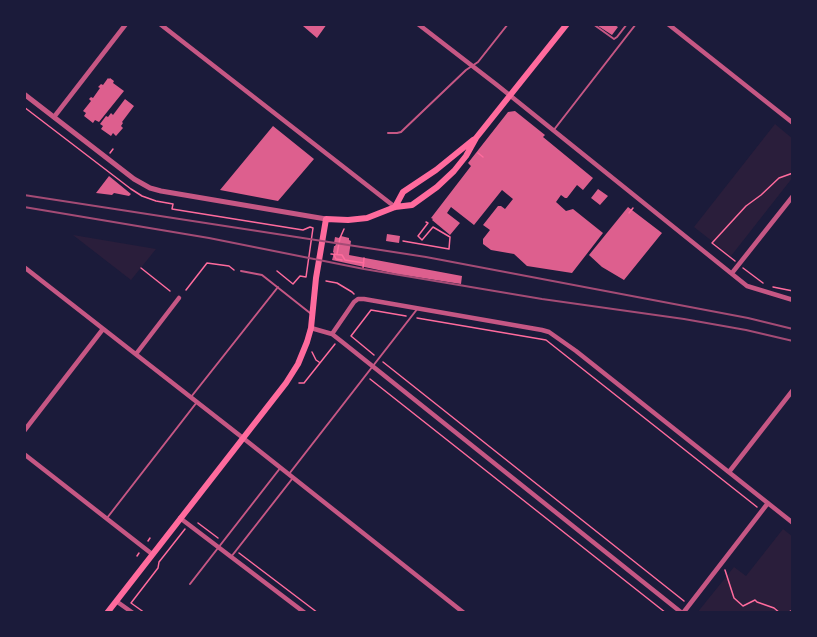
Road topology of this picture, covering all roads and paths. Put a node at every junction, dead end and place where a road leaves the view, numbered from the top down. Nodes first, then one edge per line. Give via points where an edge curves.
1 (126, 24) edge
2 (160, 24) edge
3 (418, 24) edge
4 (508, 24) edge
5 (567, 24) edge
6 (593, 24) edge
7 (627, 24) edge
8 (636, 24) edge
9 (668, 24) edge
10 (472, 66) junction
11 (24, 94) edge
12 (510, 96) junction
13 (54, 117) junction
14 (793, 123) edge
15 (554, 131) junction
16 (388, 133) dead end
17 (476, 138) junction
18 (478, 153) dead end
19 (483, 157) dead end
20 (793, 172) edge
21 (793, 196) edge
22 (395, 207) junction
23 (633, 208) dead end
24 (629, 213) dead end
25 (326, 219) junction
26 (433, 226) junction
27 (314, 228) dead end
28 (344, 229) dead end
29 (403, 241) dead end
30 (343, 254) dead end
31 (337, 255) junction
32 (364, 258) dead end
33 (364, 263) junction
34 (739, 264) junction
35 (24, 267) edge
36 (141, 268) dead end
37 (363, 268) dead end
38 (234, 270) dead end
39 (242, 271) dead end
40 (277, 271) dead end
41 (732, 273) junction
42 (326, 282) dead end
43 (278, 287) junction
44 (186, 290) dead end
45 (170, 291) dead end
46 (793, 291) edge
47 (179, 298) dead end
48 (358, 299) junction
49 (793, 300) edge
50 (418, 308) junction
51 (312, 315) junction
52 (411, 317) junction
53 (311, 328) junction
54 (103, 329) junction
55 (332, 333) junction
56 (332, 347) dead end
57 (312, 352) dead end
58 (136, 354) junction
59 (379, 359) junction
60 (320, 363) junction
61 (373, 366) junction
62 (368, 377) dead end
63 (299, 383) dead end
64 (793, 390) edge
65 (191, 397) junction
66 (197, 402) junction
67 (24, 430) edge
68 (243, 438) junction
69 (24, 454) edge
70 (281, 467) junction
71 (729, 472) junction
72 (291, 476) junction
73 (768, 503) junction
74 (763, 511) junction
75 (107, 518) junction
76 (180, 518) junction
77 (193, 519) dead end
78 (793, 523) edge
79 (185, 529) dead end
80 (223, 541) junction
81 (218, 547) junction
82 (236, 551) junction
83 (152, 554) junction
84 (231, 557) junction
85 (721, 564) junction
86 (190, 584) dead end
87 (116, 601) junction
88 (685, 602) dead end
89 (793, 610) edge
90 (106, 613) edge
91 (133, 613) edge
92 (145, 613) edge
93 (305, 613) edge
94 (318, 613) edge
95 (464, 613) edge
96 (666, 613) edge
97 (683, 613) edge
98 (780, 613) edge
99 (789, 613) edge

1 - 13 street
2 - 22 street
3 - 10 street
4 - 10 lane
5 - 12 main road
6 - 7 lane via 614,39
8 - 15 lane
9 - 14 street
10 - 12 street
10 - 16 lane via 401,132
11 - 13 street
12 - 15 street
12 - 17 main road
13 - 25 street via 150,188
15 - 41 street
17 - 22 main road via 404,192
17 - 22 main road via 466,156 437,187 412,205
18 - 19 path
20 - 34 path via 779,178 746,206 712,243
21 - 34 street
22 - 25 main road via 360,220
23 - 24 path
25 - 51 main road
26 - 26 path via 422,240 418,236 427,222
26 - 29 path via 450,237 449,249
27 - 40 path via 306,278 300,276 293,284
28 - 31 path
30 - 31 path via 342,262 332,254
31 - 33 path
32 - 33 path
33 - 37 path
34 - 41 street
34 - 46 path via 765,285
35 - 54 street
36 - 45 path
38 - 44 path via 207,263
39 - 43 lane via 262,275
41 - 49 street via 747,286
42 - 48 path via 337,283
43 - 51 lane
43 - 65 lane
47 - 58 street
48 - 50 street
48 - 55 street
50 - 52 lane
50 - 71 street via 555,335
51 - 53 main road
52 - 59 lane
52 - 59 path via 371,310 351,336
52 - 74 path via 546,340
53 - 55 street
53 - 68 main road via 292,374
54 - 58 street
54 - 67 street
55 - 61 street
56 - 60 path
57 - 60 path
58 - 65 street
59 - 61 lane
59 - 88 path
60 - 63 path via 304,383
61 - 72 lane
61 - 97 street
62 - 96 path
64 - 71 street
65 - 66 street
66 - 68 street
66 - 75 lane
68 - 70 street
68 - 76 main road
69 - 75 street
70 - 72 street
70 - 80 lane
71 - 73 street
72 - 82 lane
72 - 95 street
73 - 74 street
73 - 78 street
74 - 85 street
75 - 83 street
76 - 81 street
76 - 83 main road
77 - 80 path
79 - 92 path via 131,603
80 - 81 lane
81 - 84 street
81 - 86 lane
82 - 84 lane
82 - 94 path
83 - 87 main road
84 - 93 street
85 - 97 street
85 - 98 path via 734,598 743,606 756,600
87 - 90 main road
87 - 91 street
89 - 99 path

